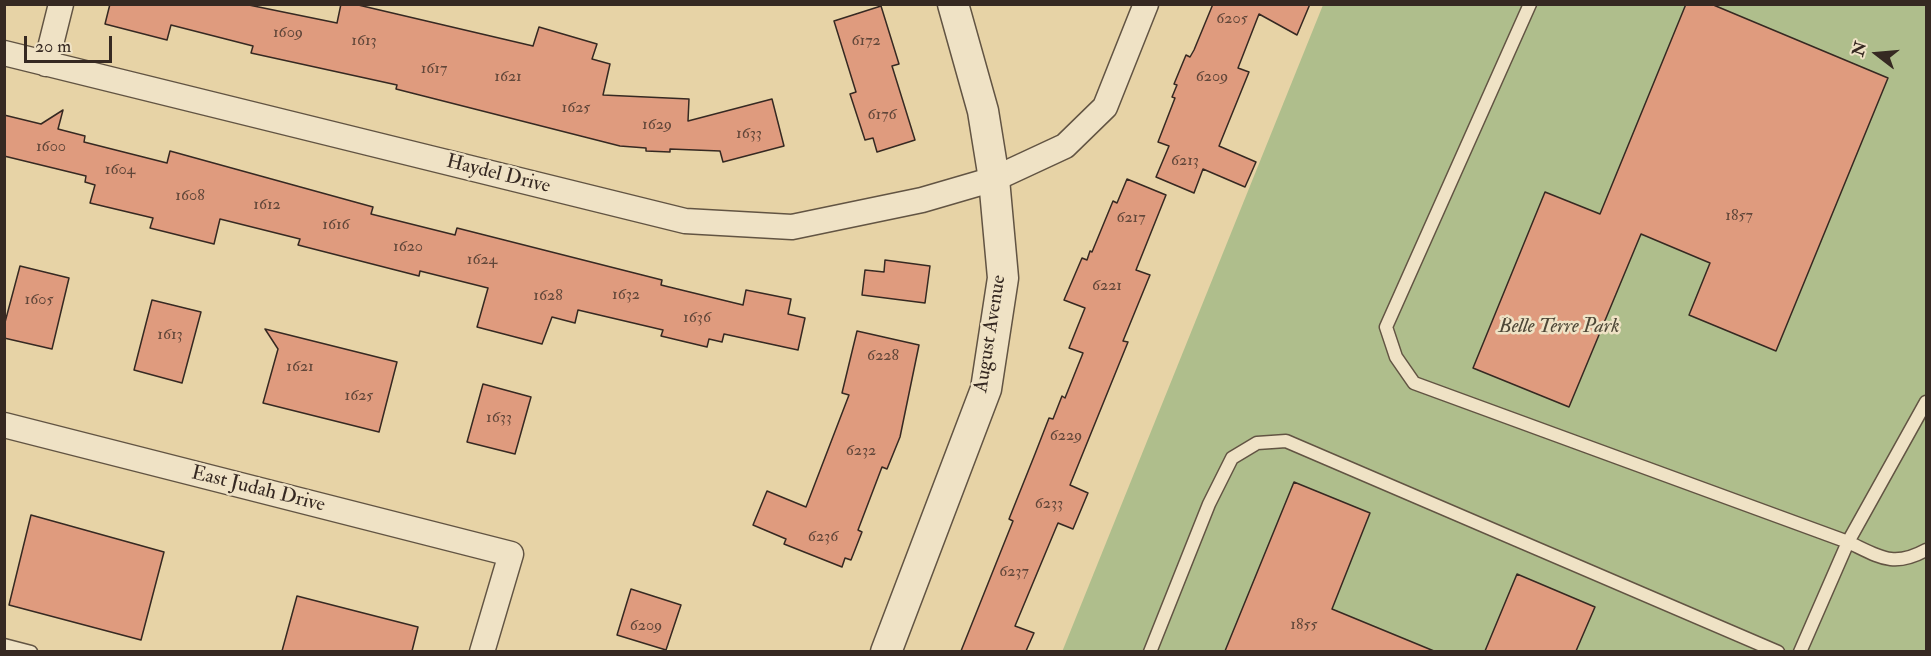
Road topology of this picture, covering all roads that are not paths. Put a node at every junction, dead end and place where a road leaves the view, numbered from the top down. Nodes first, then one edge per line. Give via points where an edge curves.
1 (61, 4) edge
2 (953, 4) edge
3 (1146, 4) edge
4 (1530, 4) edge
5 (4, 53) edge
6 (45, 64) junction
7 (994, 179) junction
8 (1926, 402) edge
9 (4, 425) edge
10 (1848, 542) junction
11 (1926, 550) edge
12 (4, 645) edge
13 (31, 651) edge
14 (482, 651) edge
15 (886, 651) edge
16 (1150, 651) edge
17 (1778, 651) edge
18 (1800, 651) edge

1 - 6 street
2 - 7 street, August Avenue via 983,111
3 - 7 street, Haydel Drive via 1104,106 1065,146
4 - 10 lane via 1386,327 1396,357 1414,383
5 - 6 street, Haydel Drive
6 - 7 street, Haydel Drive via 685,221 792,227 922,200
7 - 15 street, August Avenue via 1003,278 986,388
8 - 10 lane
9 - 14 street, East Judah Drive via 511,554
10 - 11 lane via 1882,558 1907,560
10 - 18 lane
12 - 13 lane
16 - 17 lane via 1209,504 1232,458 1257,443 1286,441

